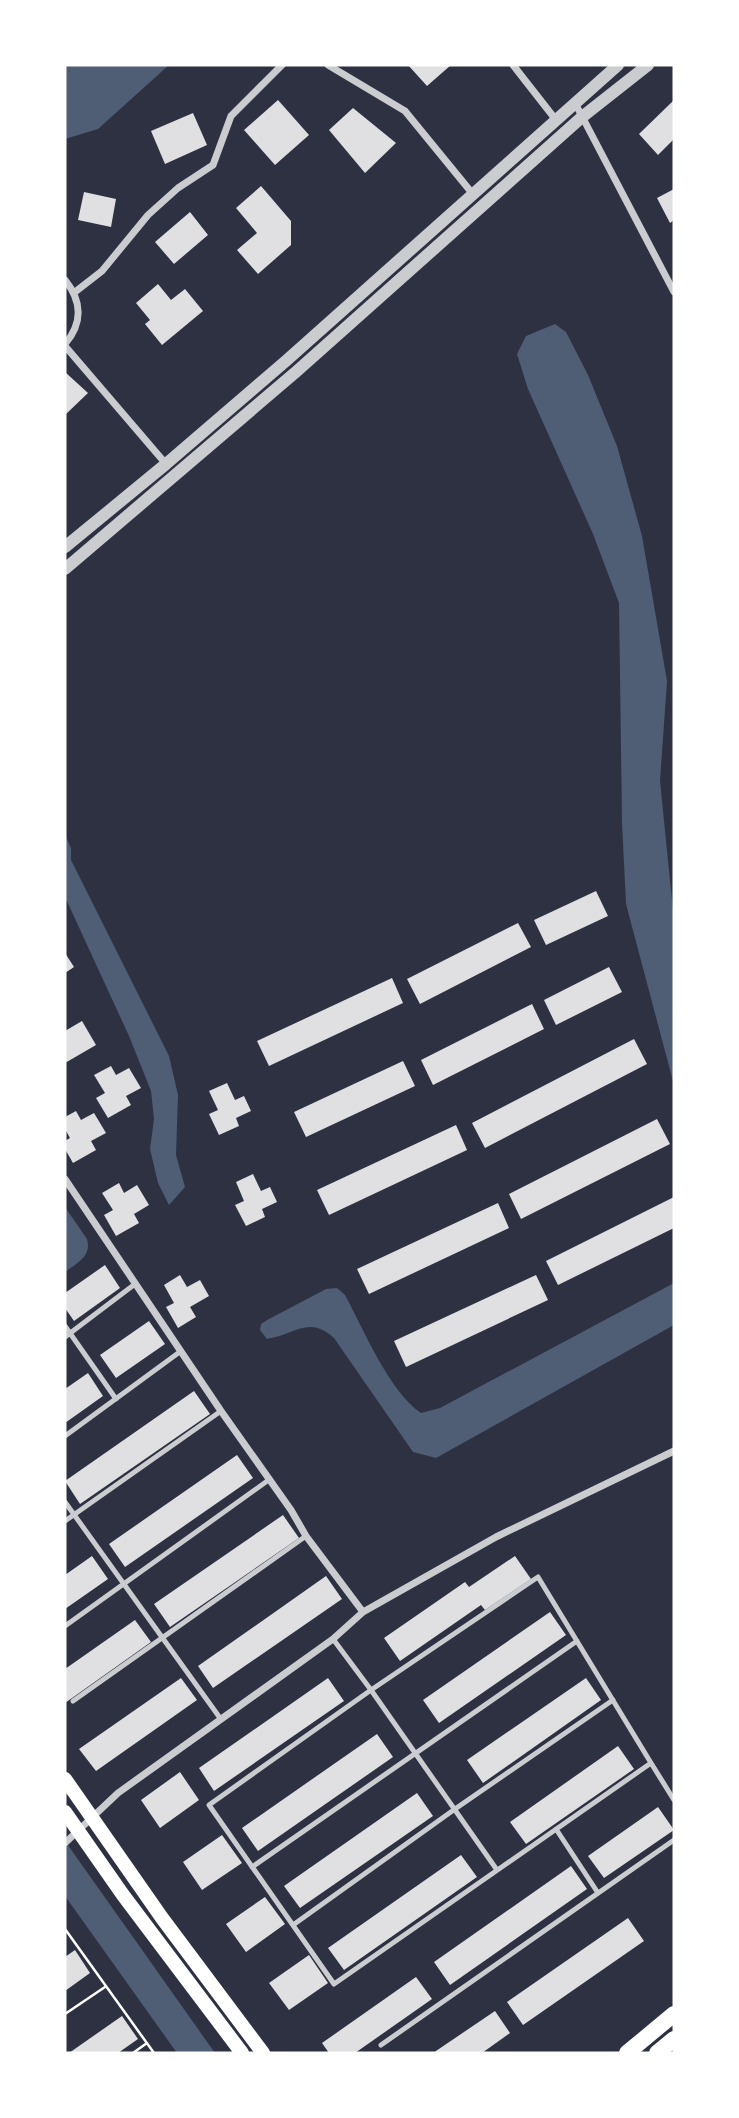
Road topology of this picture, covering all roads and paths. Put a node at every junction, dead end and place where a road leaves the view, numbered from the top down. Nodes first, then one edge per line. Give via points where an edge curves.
1 (282, 65) edge
2 (328, 65) edge
3 (513, 65) edge
4 (618, 65) edge
5 (648, 65) edge
6 (575, 103) junction
7 (582, 117) junction
8 (556, 120) junction
9 (472, 193) junction
10 (65, 280) edge
11 (75, 292) junction
12 (674, 292) edge
13 (65, 345) edge
14 (166, 464) junction
15 (65, 547) edge
16 (65, 569) edge
17 (65, 1179) edge
18 (135, 1284) junction
19 (65, 1326) edge
20 (67, 1335) edge
21 (181, 1352) junction
22 (116, 1399) junction
23 (221, 1411) junction
24 (65, 1436) edge
25 (674, 1451) edge
26 (270, 1479) junction
27 (65, 1502) edge
28 (74, 1515) junction
29 (65, 1521) edge
30 (306, 1536) junction
31 (123, 1584) junction
32 (363, 1612) junction
33 (65, 1626) edge
34 (162, 1638) junction
35 (333, 1639) junction
36 (577, 1641) junction
37 (371, 1690) junction
38 (613, 1700) junction
39 (73, 1701) dead end
40 (220, 1718) junction
41 (415, 1753) junction
42 (651, 1763) junction
43 (65, 1779) edge
44 (674, 1800) edge
45 (455, 1810) junction
46 (65, 1812) edge
47 (93, 1818) junction
48 (556, 1829) junction
49 (71, 1838) edge
50 (674, 1840) edge
51 (252, 1867) junction
52 (497, 1870) junction
53 (598, 1893) junction
54 (293, 1925) junction
55 (65, 1929) edge
56 (105, 1987) junction
57 (65, 2014) edge
58 (674, 2014) edge
59 (674, 2039) edge
60 (147, 2043) junction
61 (381, 2045) dead end
62 (132, 2053) edge
63 (154, 2053) edge
64 (242, 2053) edge
65 (263, 2053) edge
66 (627, 2053) edge
67 (657, 2053) edge

1 - 11 street via 231,117 213,165 148,215 102,271
2 - 9 street via 405,111
3 - 8 street
4 - 6 street
5 - 7 street
6 - 7 street
6 - 8 street
7 - 12 street
7 - 16 street
8 - 9 street
9 - 14 street
10 - 11 street
11 - 13 street via 78,320
13 - 14 street
14 - 15 street
17 - 18 street
18 - 20 lane
18 - 21 street
19 - 20 lane
20 - 22 lane
21 - 22 lane
21 - 23 street
22 - 24 lane
23 - 26 street
23 - 28 lane
25 - 32 street via 496,1537
26 - 30 street
26 - 31 lane
27 - 28 lane
28 - 29 lane
28 - 31 lane
30 - 32 street
30 - 34 lane
31 - 33 lane
31 - 34 lane
32 - 35 street
34 - 39 lane
34 - 40 lane
35 - 37 lane
35 - 40 street
36 - 37 lane via 538,1577
36 - 38 lane
36 - 41 lane
37 - 41 lane
37 - 51 lane via 209,1805
38 - 42 lane
38 - 45 lane
40 - 47 street via 118,1793
41 - 45 lane
41 - 51 lane
42 - 44 lane
42 - 48 lane
43 - 47 main road
45 - 52 lane
45 - 54 lane
46 - 49 main road
47 - 49 street
47 - 65 main road
48 - 52 lane
48 - 53 lane
49 - 64 main road
50 - 53 lane
51 - 54 lane
52 - 54 lane via 334,1984
53 - 61 lane
55 - 56 path
56 - 57 path
56 - 60 path
58 - 66 main road
59 - 67 main road
60 - 62 path
60 - 63 path

